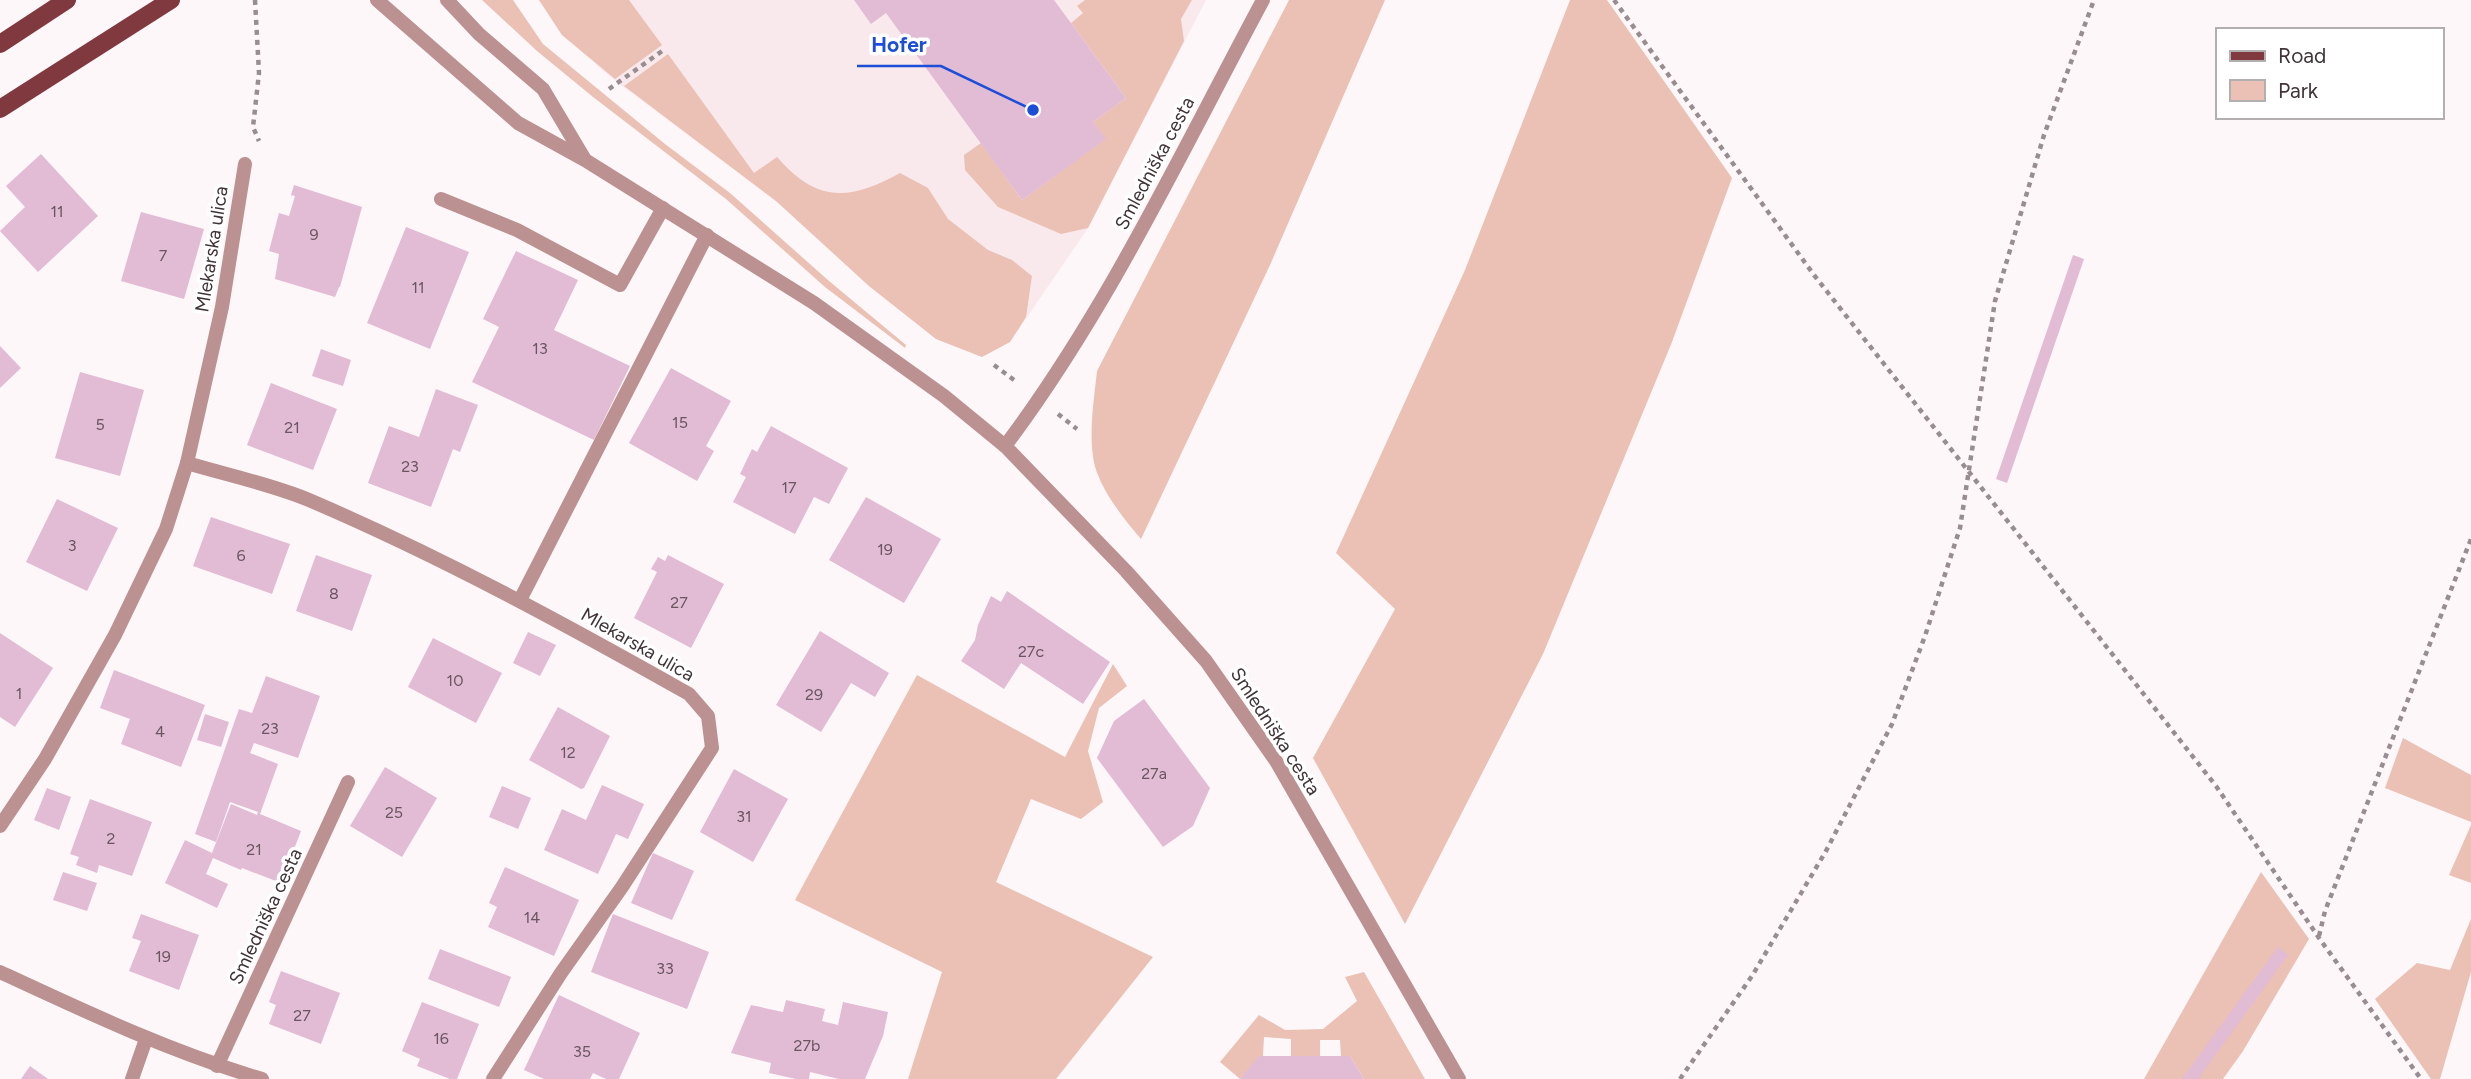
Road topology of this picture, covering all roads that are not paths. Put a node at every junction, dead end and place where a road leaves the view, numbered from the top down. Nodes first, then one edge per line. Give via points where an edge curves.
1 (67, 0) edge
2 (172, 0) edge
3 (377, 0) edge
4 (447, 0) edge
5 (1263, 0) edge
6 (0, 44) edge
7 (0, 109) edge
8 (584, 160) junction
9 (244, 164) dead end
10 (442, 199) dead end
11 (663, 208) junction
12 (707, 235) junction
13 (1005, 446) junction
14 (187, 463) junction
15 (520, 600) junction
16 (348, 782) dead end
17 (0, 826) edge
18 (0, 972) edge
19 (146, 1038) junction
20 (217, 1066) junction
21 (132, 1079) edge
22 (262, 1079) edge
23 (493, 1079) edge
24 (1459, 1079) edge

1 - 6 main road
2 - 7 main road
3 - 8 street, Smledniška cesta via 518,124
4 - 8 street, Smledniška cesta via 543,89
5 - 13 street, Smledniška cesta via 1108,292 1040,400
8 - 11 street, Smledniška cesta
9 - 14 street, Mlekarska ulica via 222,307
10 - 11 street via 517,230 620,285
11 - 12 street, Smledniška cesta
12 - 13 street, Smledniška cesta via 847,326
12 - 15 street
13 - 24 street, Smledniška cesta via 1206,661 1276,761
14 - 15 street, Mlekarska ulica via 307,499
14 - 17 street, Mlekarska ulica via 166,529 116,635 45,759
15 - 23 street, Mlekarska ulica via 688,694 708,716 712,748
16 - 20 street, Smledniška cesta
18 - 19 street
19 - 20 street
19 - 21 street
20 - 22 street

